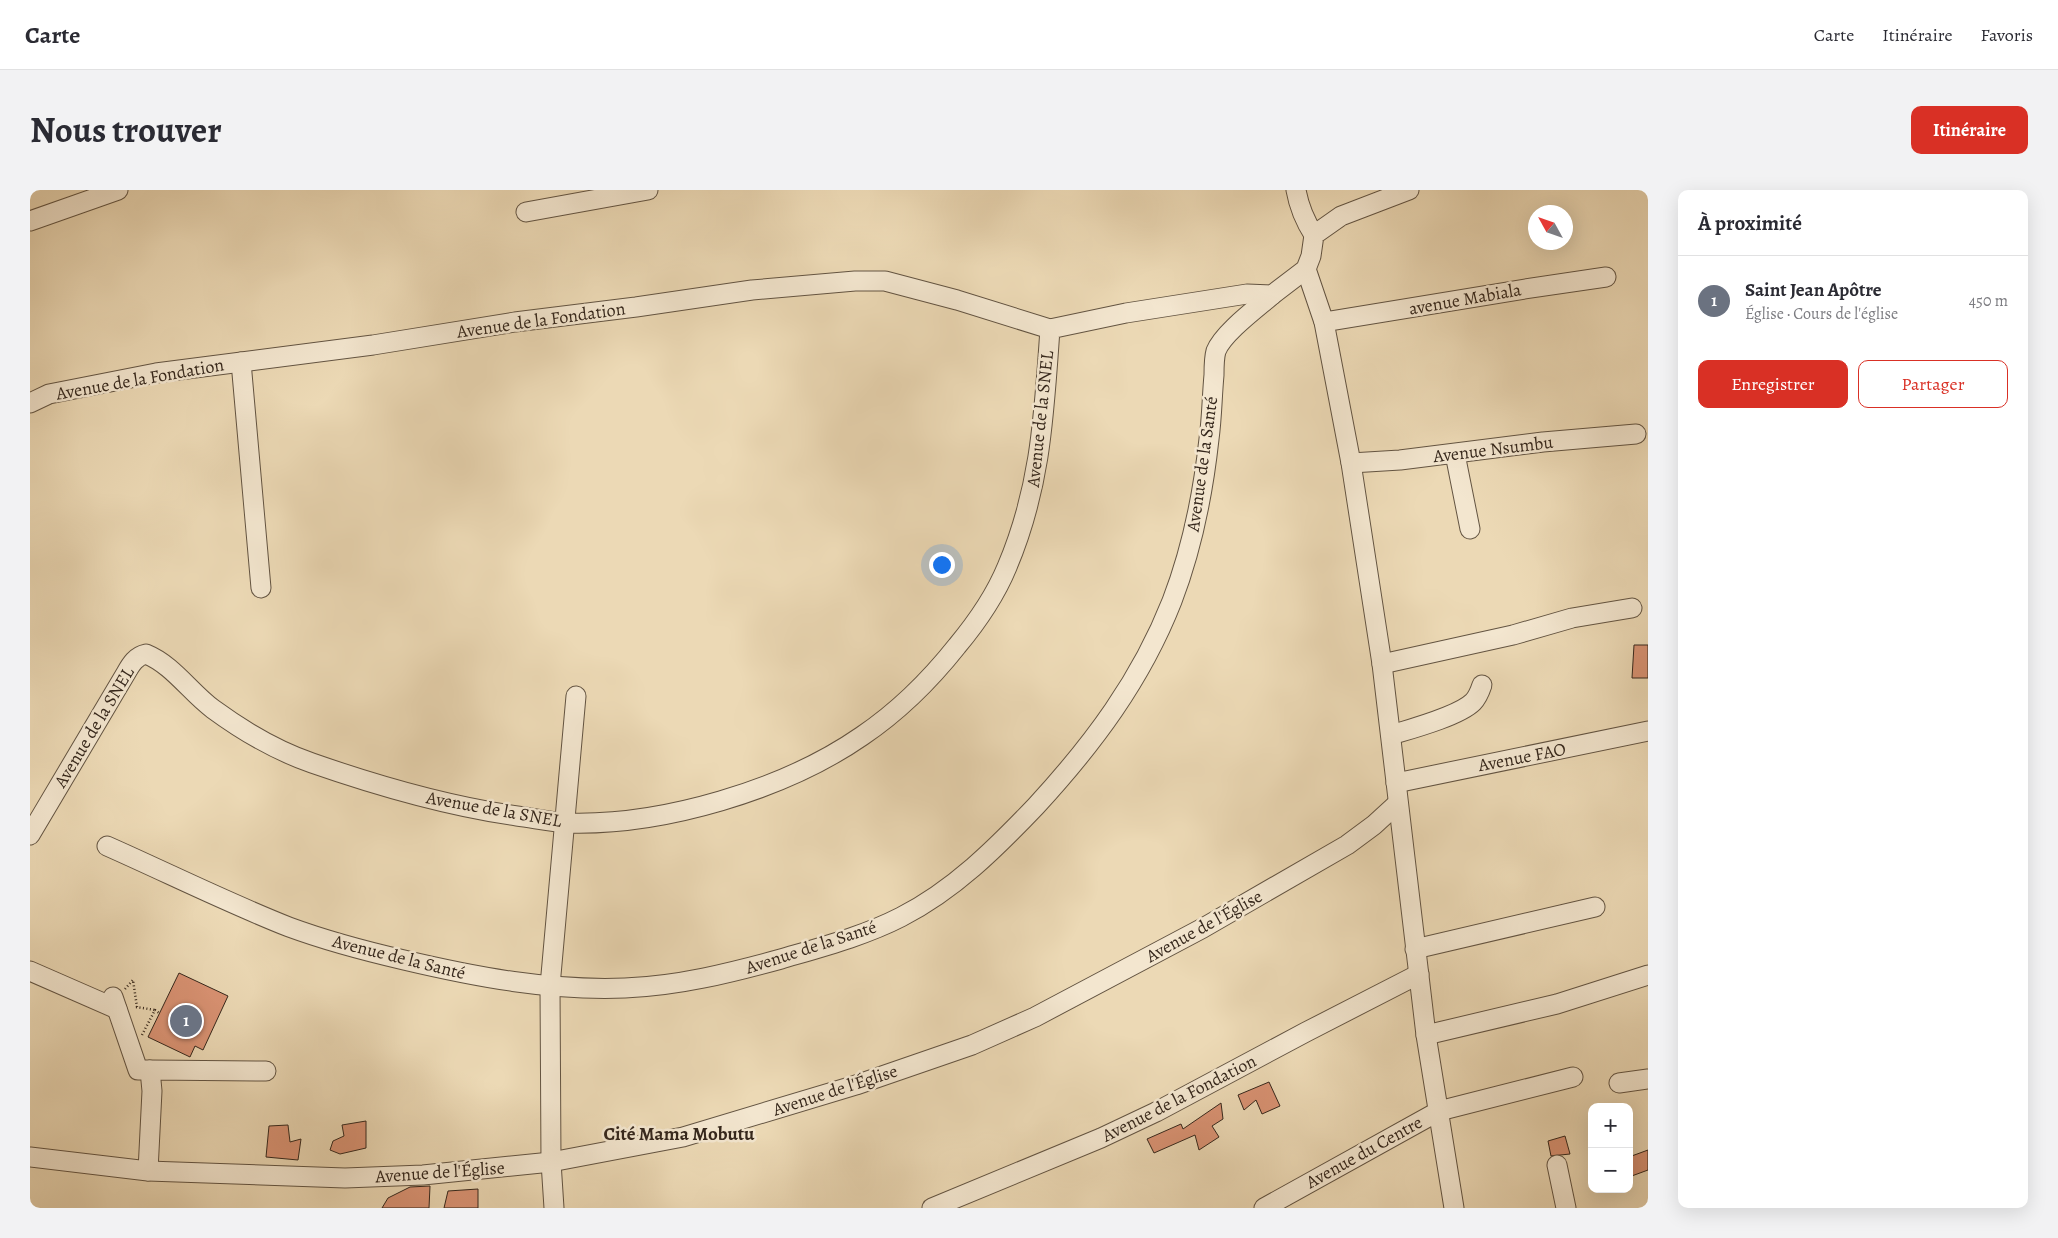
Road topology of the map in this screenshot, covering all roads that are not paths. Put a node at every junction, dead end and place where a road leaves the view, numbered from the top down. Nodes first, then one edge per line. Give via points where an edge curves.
1 (118, 190) edge
2 (648, 190) edge
3 (1296, 190) edge
4 (1409, 190) edge
5 (526, 212) dead end
6 (30, 221) edge
7 (1314, 235) junction
8 (1306, 269) junction
9 (1606, 277) dead end
10 (1272, 295) junction
11 (1324, 322) junction
12 (1050, 329) junction
13 (241, 362) junction
14 (30, 403) edge
15 (1636, 434) dead end
16 (1454, 454) junction
17 (1351, 463) junction
18 (1470, 529) dead end
19 (261, 588) dead end
20 (1632, 608) dead end
21 (1382, 664) junction
22 (1482, 685) dead end
23 (576, 696) dead end
24 (1648, 731) edge
25 (1391, 735) junction
26 (1396, 783) junction
27 (1398, 803) junction
28 (565, 823) junction
29 (30, 835) edge
30 (107, 846) dead end
31 (1595, 907) dead end
32 (1416, 949) junction
33 (30, 971) edge
34 (1419, 974) junction
35 (1648, 975) edge
36 (550, 986) junction
37 (1426, 1035) junction
38 (150, 1070) junction
39 (266, 1071) dead end
40 (1573, 1077) dead end
41 (1648, 1079) edge
42 (1620, 1083) dead end
43 (1438, 1111) junction
44 (30, 1157) edge
45 (551, 1162) junction
46 (1557, 1165) dead end
47 (148, 1172) junction
48 (554, 1208) edge
49 (932, 1208) edge
50 (1264, 1208) edge
51 (1454, 1208) edge
52 (1566, 1208) edge

1 - 6 street
2 - 5 street
3 - 7 street via 1298,204
4 - 7 street via 1341,216
7 - 8 street
8 - 10 street
8 - 11 street
9 - 11 street, avenue Mabiala
10 - 12 street, Avenue de la SNEL via 1248,294 1126,313
10 - 36 street, Avenue de la Santé via 1241,322 1215,353 1200,504 1173,599 1144,662 1105,725 1008,836 964,876 932,898 901,917 836,943 680,983 624,988
11 - 17 street
12 - 13 street, Avenue de la Fondation via 885,281 855,281 752,290
12 - 28 street, Avenue de la SNEL via 1038,462 1026,517 1007,569 986,608 938,670 901,707 862,736 791,775 718,802 635,820
13 - 14 street, Avenue de la Fondation via 83,386 49,394
13 - 19 street
15 - 16 street, Avenue Nsumbu
16 - 17 street, Avenue Nsumbu
16 - 18 street
17 - 21 street
20 - 21 street via 1572,618 1513,635
21 - 25 street
22 - 25 street via 1476,699 1467,707
23 - 28 street
24 - 26 street, Avenue FAO
25 - 26 street
26 - 27 street
27 - 32 street
27 - 45 street, Avenue de l'Église via 1347,845 1203,928 1035,1017 972,1045 856,1085 682,1137
28 - 29 street, Avenue de la SNEL via 425,798 308,762 259,740 212,709 163,664 146,654 134,660
28 - 36 street
30 - 36 street, Avenue de la Santé via 226,900 331,942 466,975
31 - 32 street
32 - 34 street
33 - 38 street via 115,1001 138,1070
34 - 37 street
34 - 49 street, Avenue de la Fondation via 1156,1112
35 - 37 street via 1557,1004
36 - 45 street
37 - 43 street
38 - 39 street
38 - 47 street
40 - 43 street, Avenue du Centre
41 - 42 street
43 - 50 street, Avenue du Centre
43 - 51 street
44 - 47 street, Avenue de l'Église
45 - 47 street, Avenue de l'Église via 345,1178
45 - 48 street
46 - 52 street

